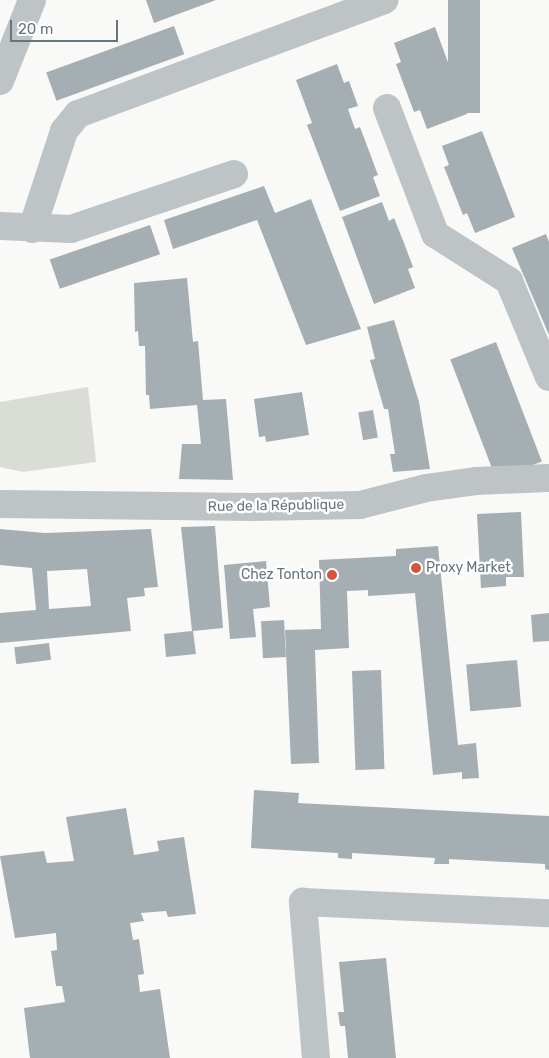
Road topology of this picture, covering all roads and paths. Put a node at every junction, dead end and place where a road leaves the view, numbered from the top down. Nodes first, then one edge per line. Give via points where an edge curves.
1 (32, 0) edge
2 (385, 0) edge
3 (0, 80) edge
4 (387, 108) dead end
5 (234, 174) dead end
6 (0, 226) edge
7 (32, 229) junction
8 (549, 377) edge
9 (549, 478) edge
10 (0, 504) edge
11 (549, 913) edge
12 (316, 1058) edge

1 - 3 street
2 - 7 street via 78,114 64,131
4 - 8 street via 435,234 509,281
5 - 7 street via 71,229
6 - 7 street
9 - 10 street, Rue de la République via 456,484 360,505
11 - 12 street via 303,902

